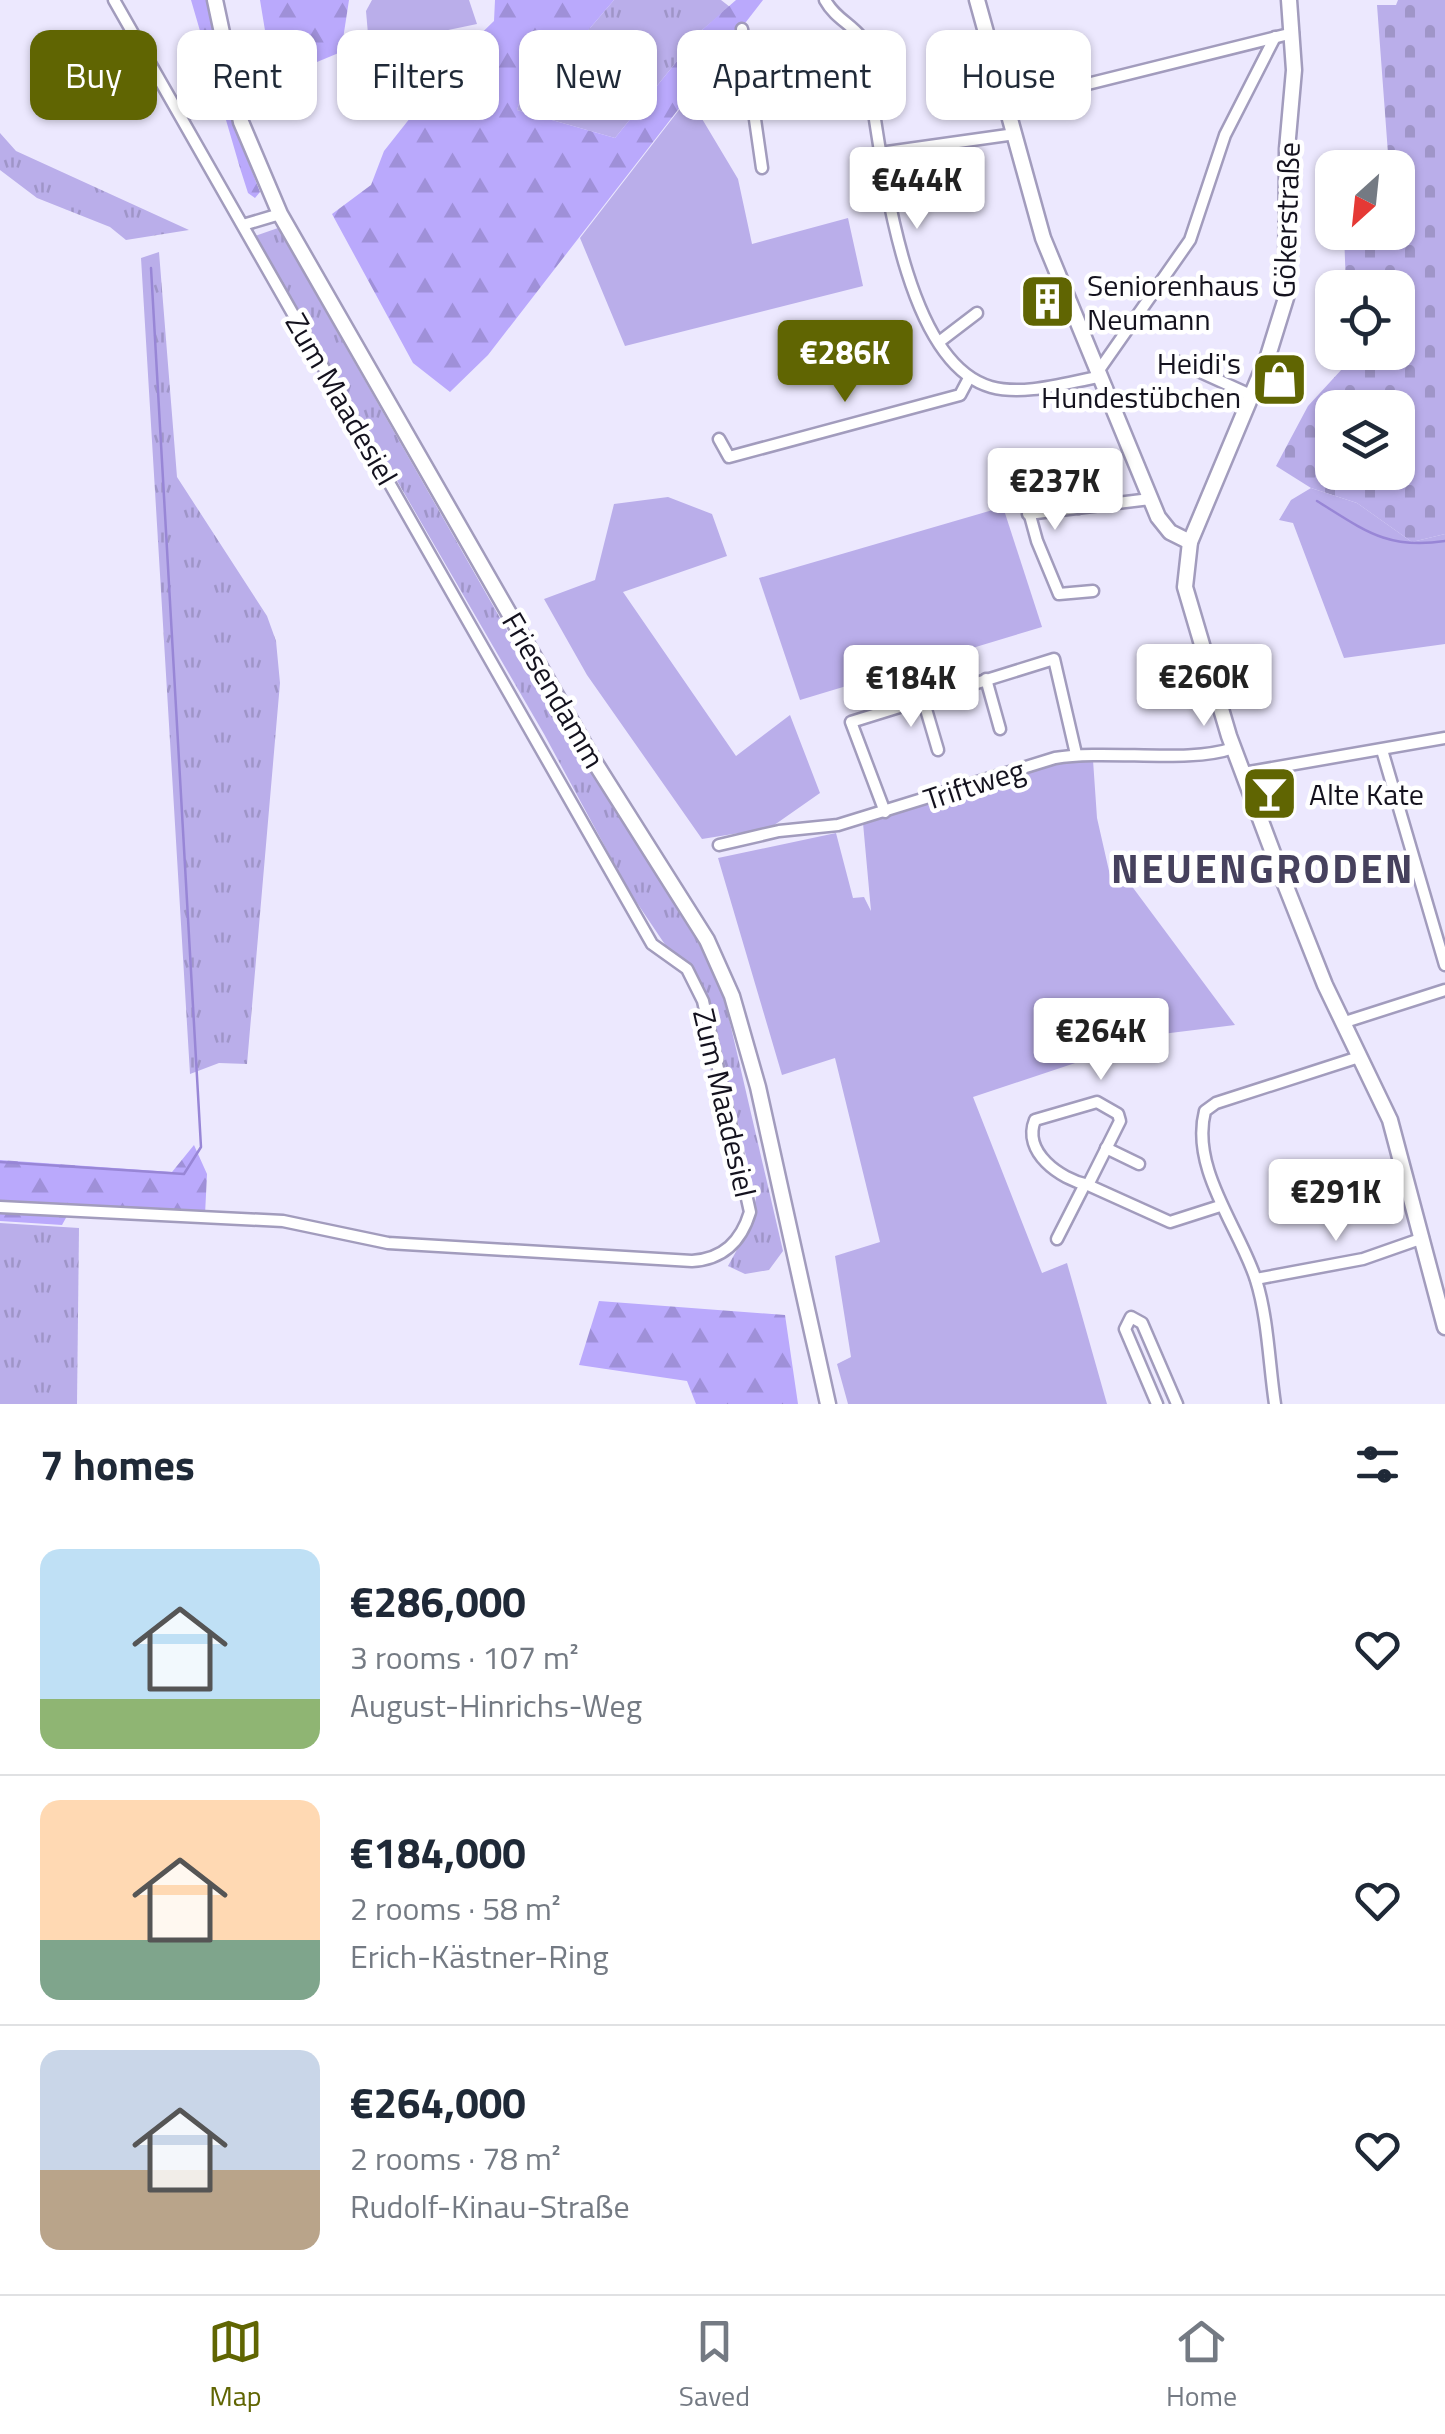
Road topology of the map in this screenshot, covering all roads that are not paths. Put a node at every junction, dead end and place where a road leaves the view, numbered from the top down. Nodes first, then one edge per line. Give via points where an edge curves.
1 (114, 0) edge
2 (215, 0) edge
3 (825, 0) edge
4 (977, 0) edge
5 (1289, 0) edge
6 (855, 30) edge
7 (986, 30) edge
8 (1293, 32) junction
9 (1276, 38) junction
10 (1091, 83) edge
11 (758, 120) edge
12 (875, 120) edge
13 (1011, 120) edge
14 (1015, 134) junction
15 (880, 153) junction
16 (762, 168) dead end
17 (280, 214) junction
18 (243, 225) junction
19 (976, 313) dead end
20 (939, 342) junction
21 (1176, 362) dead end
22 (1097, 375) junction
23 (969, 378) junction
24 (1252, 396) junction
25 (718, 439) dead end
26 (1070, 464) dead end
27 (1020, 479) dead end
28 (1150, 499) junction
29 (1078, 508) junction
30 (1028, 514) junction
31 (1190, 542) junction
32 (1093, 590) dead end
33 (986, 680) junction
34 (923, 699) junction
35 (1000, 730) dead end
36 (1445, 738) edge
37 (1233, 748) junction
38 (938, 750) dead end
39 (1382, 750) junction
40 (1076, 754) junction
41 (1243, 773) junction
42 (885, 812) junction
43 (719, 845) dead end
44 (1445, 965) edge
45 (1445, 990) edge
46 (1342, 1023) junction
47 (1360, 1057) junction
48 (1106, 1148) junction
49 (1138, 1164) dead end
50 (1086, 1185) junction
51 (1220, 1206) junction
52 (0, 1207) edge
53 (1423, 1238) junction
54 (1057, 1239) dead end
55 (1439, 1273) edge
56 (1256, 1279) junction
57 (1445, 1328) edge
58 (828, 1404) edge
59 (1157, 1404) edge
60 (1177, 1404) edge
61 (1275, 1404) edge

1 - 18 street, Zum Maadesiel
2 - 17 main road, Friesendamm via 242,122
3 - 6 street via 837,20
4 - 7 main road
5 - 8 main road, Gökerstraße
8 - 9 street
8 - 24 main road, Gökerstraße via 1286,298
9 - 10 street
9 - 22 street via 1225,135 1190,240
11 - 16 street
12 - 15 street
13 - 14 main road
14 - 15 street
14 - 22 main road via 1043,238
15 - 20 street via 914,294
17 - 18 street
17 - 58 main road, Friesendamm via 592,758 707,940 750,1057
18 - 52 street, Zum Maadesiel via 652,944 691,975 714,1037 750,1212 731,1247 692,1262 388,1244 283,1220
19 - 20 street
20 - 23 street
21 - 24 street
22 - 23 street via 1038,388 994,388
22 - 28 main road
23 - 25 street via 960,394 729,457
24 - 31 main road, Gökerstraße
26 - 29 street
27 - 30 street
28 - 29 street
28 - 31 main road via 1164,526
29 - 30 street
30 - 32 street via 1059,594
31 - 37 main road, Gökerstraße via 1188,608
33 - 34 street
33 - 35 street
33 - 40 street via 1054,659
34 - 38 street
34 - 42 street via 851,722
36 - 39 street
37 - 40 street, Triftweg via 1210,754
37 - 41 main road, Gökerstraße
39 - 41 street
39 - 44 street
40 - 42 street, Triftweg
41 - 46 main road, Gökerstraße
42 - 43 street, Triftweg
45 - 46 street
46 - 47 main road, Gökerstraße
47 - 51 street via 1206,1111 1202,1125
47 - 53 main road, Gökerstraße via 1390,1120
48 - 49 street
48 - 50 street
48 - 50 street via 1120,1120 1097,1102 1032,1124 1048,1167
50 - 51 street via 1170,1222
50 - 54 street
51 - 56 street
53 - 55 main road, Gökerstraße
53 - 56 street via 1373,1257
55 - 57 main road, Gökerstraße
56 - 61 street
59 - 60 street via 1125,1328 1131,1317 1142,1323

